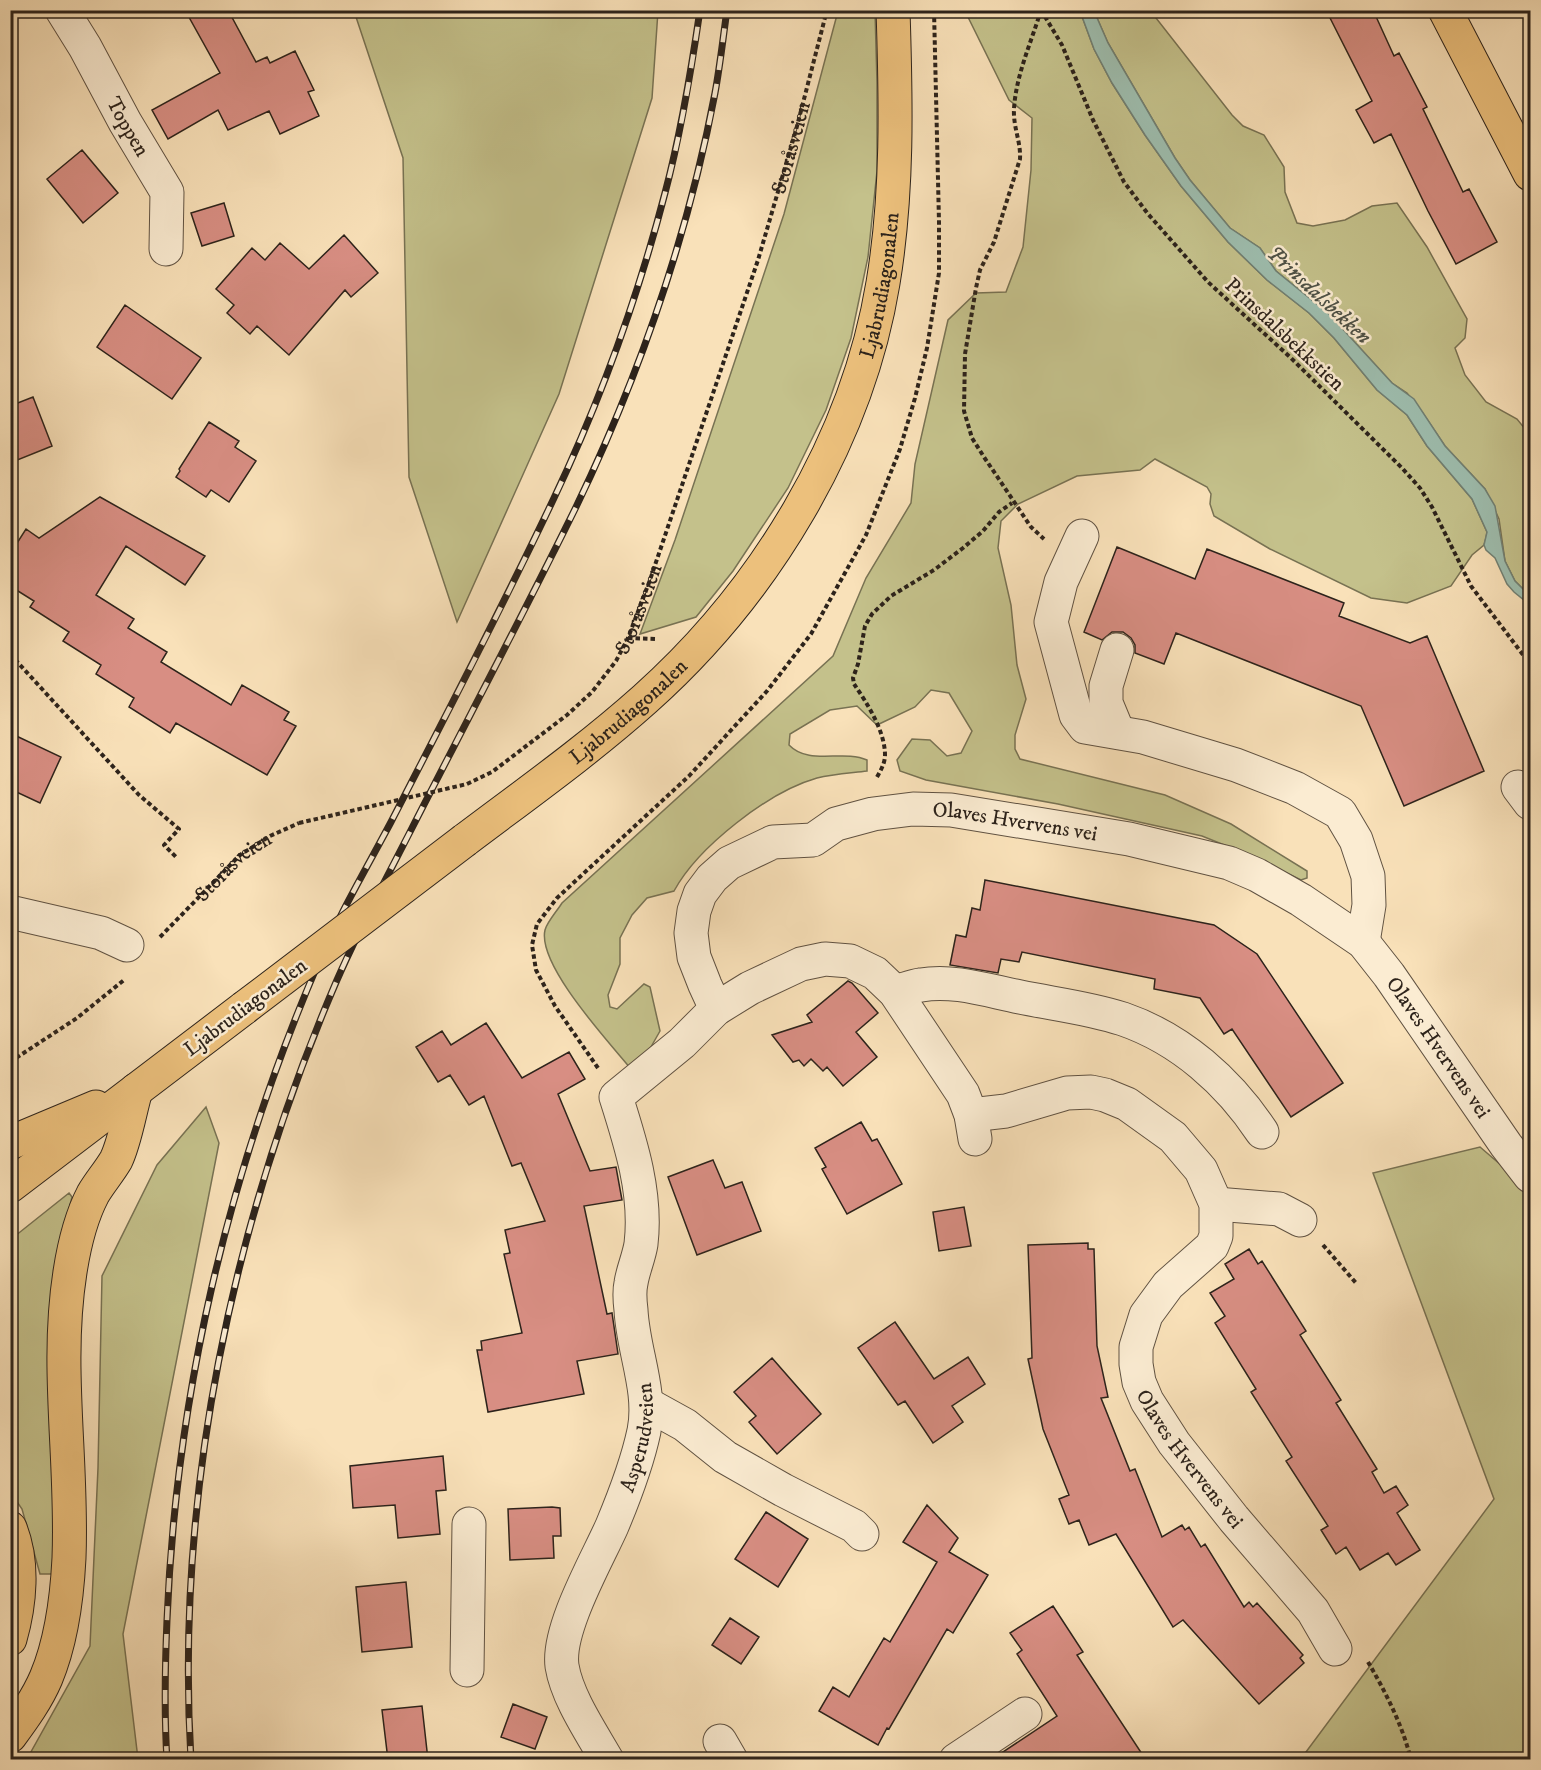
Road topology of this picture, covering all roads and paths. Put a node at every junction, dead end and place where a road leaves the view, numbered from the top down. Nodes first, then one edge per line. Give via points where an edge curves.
1 (62, 10) edge
2 (827, 10) edge
3 (893, 10) edge
4 (1041, 10) edge
5 (1444, 10) edge
6 (1530, 174) edge
7 (166, 249) dead end
8 (1012, 502) junction
9 (1078, 546) joint
10 (1117, 650) dead end
11 (10, 654) edge
12 (1530, 664) edge
13 (1118, 732) junction
14 (877, 777) dead end
15 (177, 858) dead end
16 (10, 912) edge
17 (1363, 942) junction
18 (138, 953) junction
19 (895, 992) junction
20 (548, 994) dead end
21 (716, 1009) junction
22 (10, 1062) edge
23 (136, 1090) junction
24 (616, 1097) junction
25 (1262, 1132) dead end
26 (10, 1143) edge
27 (1530, 1176) edge
28 (10, 1186) edge
29 (1216, 1204) junction
30 (1300, 1220) joint
31 (1356, 1283) dead end
32 (647, 1404) junction
33 (469, 1524) dead end
34 (10, 1528) edge
35 (862, 1534) dead end
36 (10, 1639) edge
37 (1335, 1649) joint
38 (467, 1670) dead end
39 (1025, 1714) dead end
40 (10, 1736) edge
41 (607, 1760) edge
42 (956, 1760) edge
43 (1411, 1760) edge

1 - 7 street, Toppen via 167,192
2 - 18 path, Storåsveien, bridge via 758,260 653,571 616,662 567,715 492,772 467,784 298,823 270,836 240,855
3 - 23 main road, Ljabrudiagonalen, bridge via 895,170 883,285 859,380 834,441 807,497 772,553 678,667 608,730
4 - 8 path via 1014,107 1020,159 994,243 980,270 965,354 967,426
4 - 12 path, Prinsdalsbekkstien via 1062,45 1124,182 1208,282 1291,358 1420,488 1471,586
5 - 6 main road
8 - 9 path via 1039,536
8 - 14 path via 934,570 891,596 865,627 853,678 882,738 884,764
9 - 13 street via 1061,582 1051,622 1076,715 1085,727
10 - 13 street via 1106,686 1106,703
11 - 15 path via 139,795 179,829 164,846
13 - 17 street via 1236,765 1295,788 1340,813 1356,840 1368,876 1369,905
16 - 18 street via 101,933
17 - 21 street, Olaves Hvervens vei via 1301,900 1229,863 1129,839 951,810 913,809 836,824 813,840 773,842 729,863 712,878 700,894 691,933 694,957
17 - 27 street, Olaves Hvervens vei
18 - 22 path, Storåsveien via 105,997
19 - 21 street, Olaves Hvervens vei via 875,973 850,961 825,959 776,975
19 - 25 street via 922,984 943,984 1125,1020 1174,1044 1210,1070 1240,1101
19 - 29 street, Olaves Hvervens vei via 963,1094 973,1127 1006,1112 1067,1094 1105,1095 1126,1104 1173,1137 1201,1170
20 - 24 path
21 - 24 street via 682,1043
23 - 26 main road
23 - 28 main road, Ljabrudiagonalen
23 - 40 main road via 117,1158 93,1194 70,1271 64,1323 68,1582 56,1648 46,1677
24 - 32 street, Asperudveien via 642,1206 641,1245 630,1284 631,1313
29 - 30 street via 1279,1209
29 - 37 street, Olaves Hvervens vei via 1216,1236 1212,1246 1168,1285 1146,1315 1136,1347 1139,1382 1174,1443 1313,1611
30 - 31 path
32 - 35 street via 685,1425 725,1457 854,1526
32 - 41 street, Asperudveien via 635,1464 570,1621 561,1662 570,1691
33 - 38 street
34 - 36 main road via 20,1576 16,1621
37 - 43 path via 1364,1656 1404,1736
39 - 42 street

